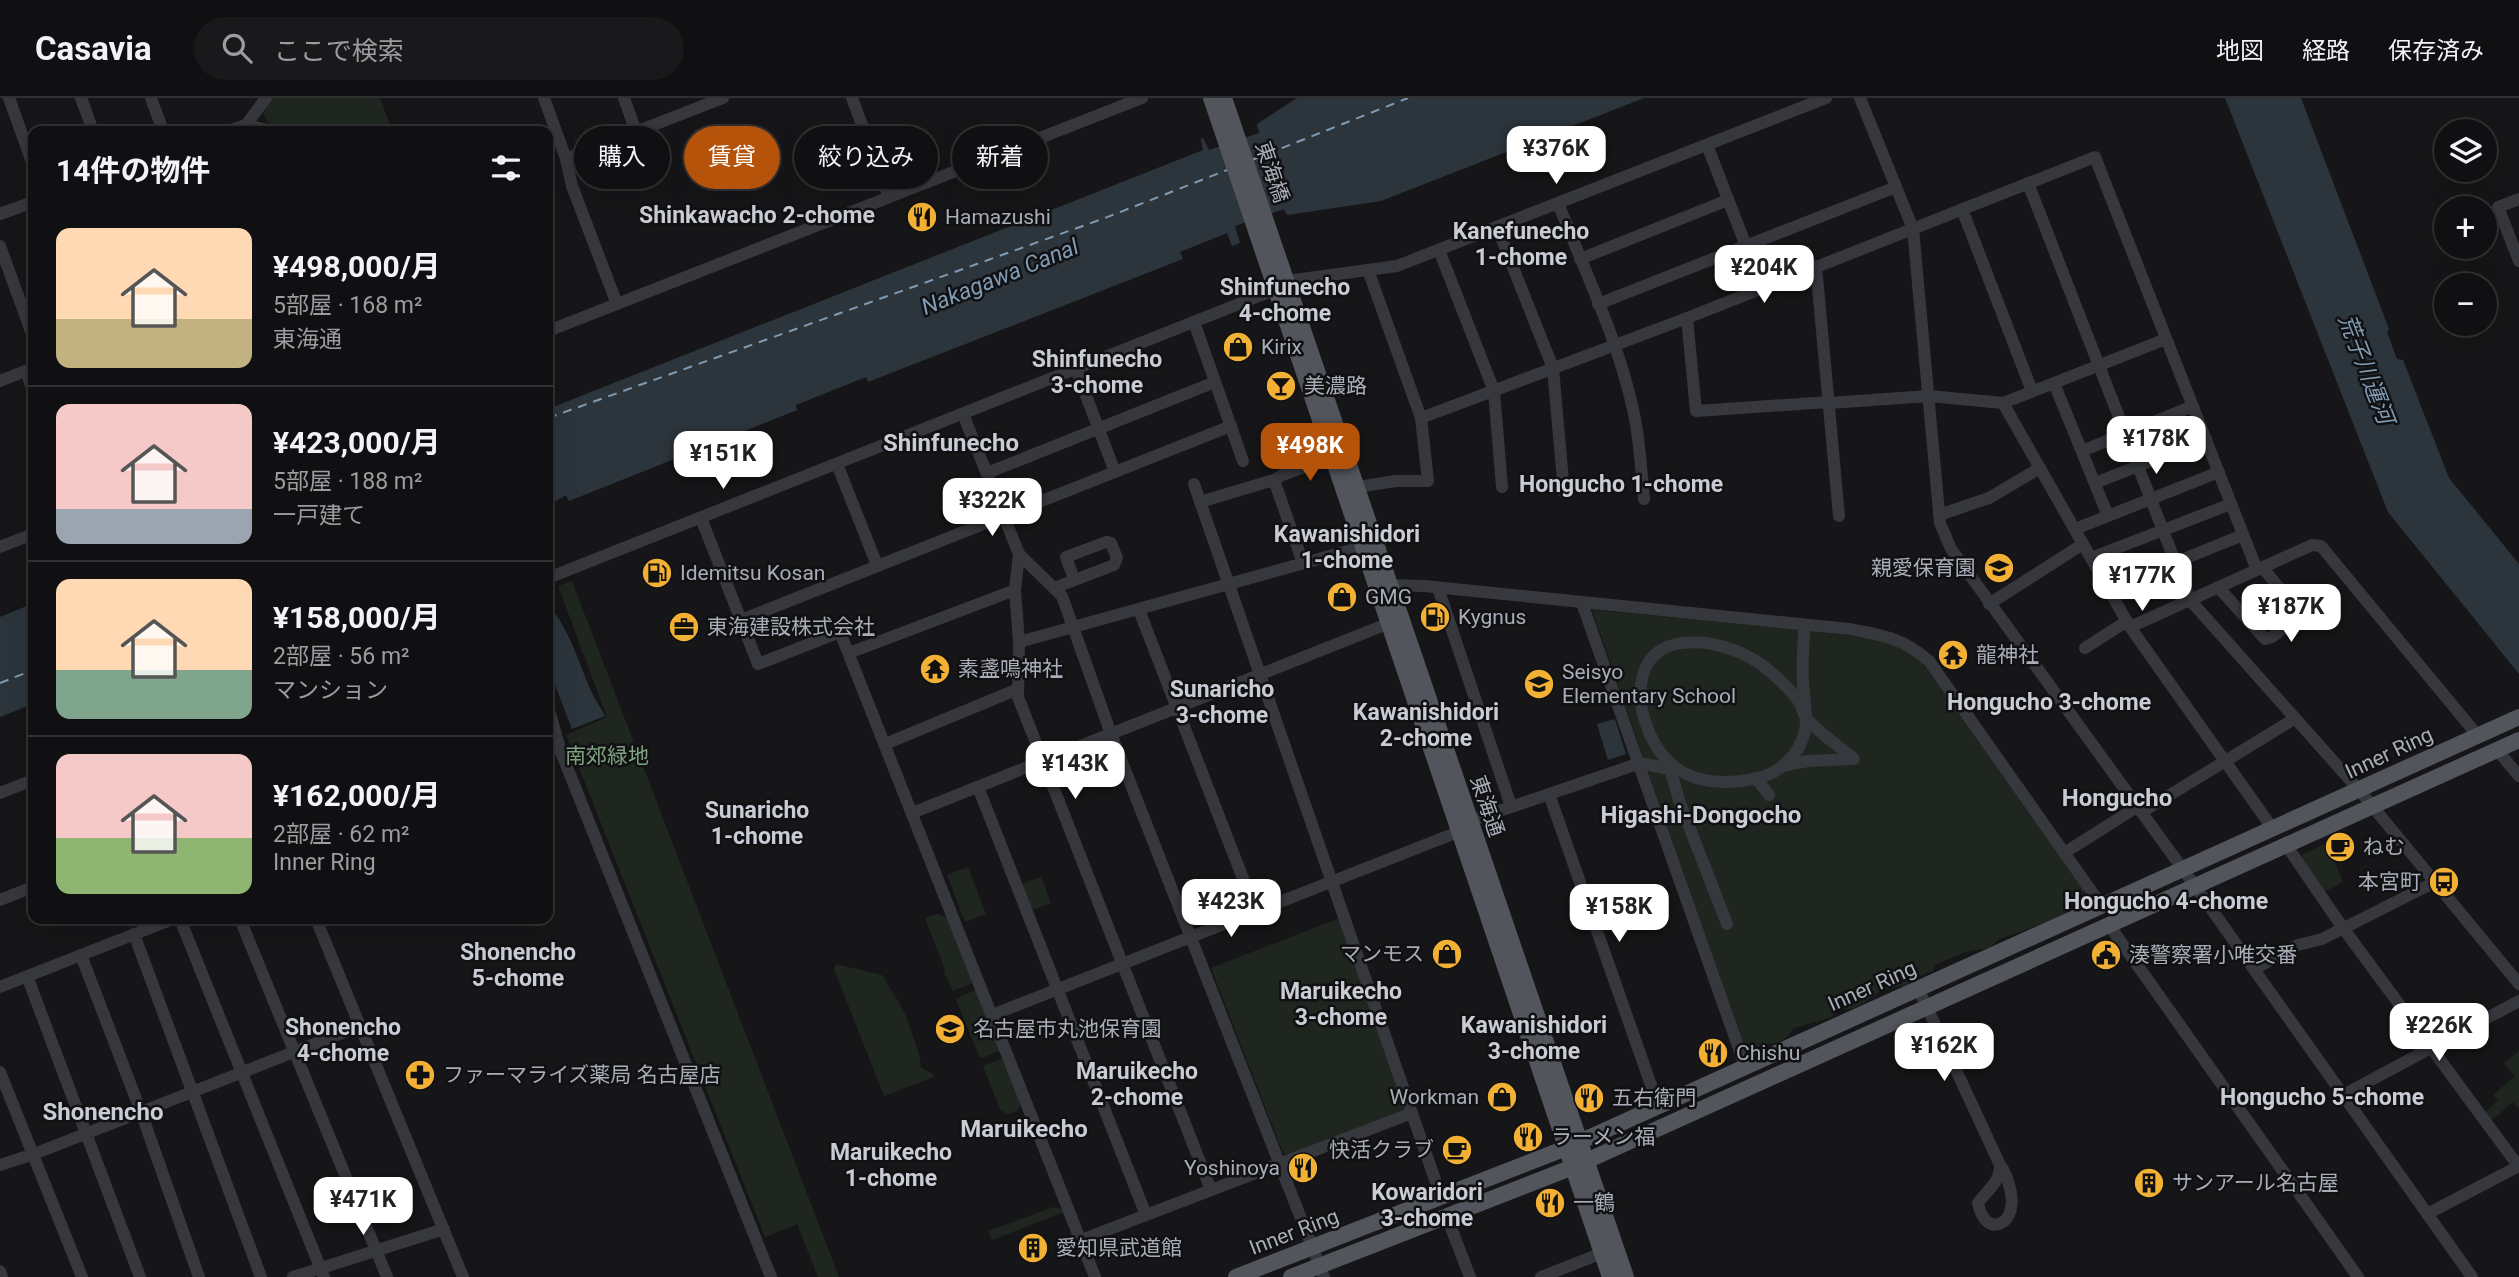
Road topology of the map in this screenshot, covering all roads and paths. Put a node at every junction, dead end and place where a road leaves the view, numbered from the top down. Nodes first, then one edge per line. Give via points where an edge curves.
1 (9, 98) edge
2 (81, 98) edge
3 (151, 98) edge
4 (266, 98) edge
5 (544, 98) edge
6 (624, 98) edge
7 (723, 98) edge
8 (852, 98) edge
9 (1211, 98) edge
10 (1224, 98) edge
11 (1826, 98) edge
12 (1860, 98) edge
13 (1138, 99) edge
14 (703, 102) edge
15 (246, 125) junction
16 (91, 126) edge
17 (161, 126) edge
18 (243, 126) edge
19 (250, 126) edge
20 (634, 126) edge
21 (649, 126) edge
22 (1229, 132) junction
23 (1707, 145) junction
24 (28, 151) edge
25 (574, 156) edge
26 (566, 159) junction
27 (2028, 183) junction
28 (1896, 187) junction
29 (890, 197) junction
30 (2519, 199) edge
31 (1728, 200) junction
32 (1558, 203) junction
33 (28, 204) edge
34 (1962, 209) junction
35 (0, 214) edge
36 (1497, 227) junction
37 (1913, 229) junction
38 (0, 246) edge
39 (1746, 246) junction
40 (1439, 250) junction
41 (1580, 259) junction
42 (2519, 261) edge
43 (1816, 267) junction
44 (1368, 270) junction
45 (1281, 286) junction
46 (617, 304) junction
47 (1598, 304) junction
48 (1687, 318) junction
49 (1194, 322) junction
50 (28, 323) edge
51 (553, 329) edge
52 (2166, 339) junction
53 (1614, 346) junction
54 (2099, 365) junction
55 (1553, 368) junction
56 (1076, 369) junction
57 (28, 370) edge
58 (0, 381) edge
59 (1215, 382) junction
60 (2054, 383) junction
61 (1494, 391) junction
62 (2032, 391) junction
63 (1928, 396) junction
64 (1829, 402) junction
65 (2003, 403) junction
66 (2193, 406) junction
67 (963, 414) junction
68 (1420, 418) junction
69 (1231, 426) junction
70 (1099, 429) junction
71 (2125, 433) junction
72 (2206, 439) junction
73 (2082, 451) junction
74 (1331, 457) junction
75 (1243, 461) dead end
76 (836, 464) junction
77 (2138, 466) junction
78 (2040, 468) junction
79 (1115, 472) junction
80 (2219, 472) junction
81 (987, 473) junction
82 (1274, 480) junction
83 (2095, 483) junction
84 (1194, 484) dead end
85 (1357, 487) junction
86 (1502, 487) dead end
87 (1564, 492) dead end
88 (1644, 499) dead end
89 (2151, 499) junction
90 (1200, 502) junction
91 (2231, 504) junction
92 (1939, 514) junction
93 (1003, 515) junction
94 (1839, 516) dead end
95 (2108, 516) junction
96 (701, 518) junction
97 (2075, 528) junction
98 (2163, 531) junction
99 (2243, 535) junction
100 (28, 536) edge
101 (2083, 544) junction
102 (0, 547) edge
103 (1362, 547) junction
104 (1019, 554) junction
105 (2091, 558) junction
106 (2176, 562) junction
107 (1303, 563) junction
108 (877, 565) junction
109 (2260, 568) junction
110 (553, 575) edge
111 (1074, 579) dead end
112 (1229, 584) junction
113 (1382, 585) junction
114 (1438, 587) junction
115 (2218, 587) junction
116 (1054, 588) junction
117 (2109, 589) junction
118 (1015, 590) junction
119 (2190, 600) junction
120 (1582, 603) junction
121 (1989, 604) junction
122 (1139, 610) junction
123 (741, 620) junction
124 (1394, 621) junction
125 (2129, 624) junction
126 (1805, 625) junction
127 (1073, 628) junction
128 (1020, 642) junction
129 (2085, 648) dead end
130 (849, 653) junction
131 (1261, 675) junction
132 (1018, 689) junction
133 (1176, 707) junction
134 (1805, 717) junction
135 (2519, 717) edge
136 (2294, 719) junction
137 (553, 724) edge
138 (1111, 734) junction
139 (2478, 736) junction
140 (2519, 740) edge
141 (885, 744) junction
142 (2497, 750) junction
143 (1041, 762) junction
144 (2223, 762) junction
145 (1640, 763) junction
146 (1782, 766) junction
147 (1672, 768) junction
148 (2519, 776) edge
149 (1756, 778) junction
150 (28, 782) edge
151 (978, 787) junction
152 (2359, 790) junction
153 (0, 793) edge
154 (1549, 793) junction
155 (1769, 795) dead end
156 (1511, 806) junction
157 (2372, 806) junction
158 (2139, 809) junction
159 (912, 813) junction
160 (1464, 827) junction
161 (2273, 829) junction
162 (2286, 845) junction
163 (2064, 853) junction
164 (2183, 869) junction
165 (1333, 882) junction
166 (2435, 882) junction
167 (2195, 886) junction
168 (28, 889) edge
169 (0, 900) edge
170 (2101, 905) junction
171 (1256, 912) junction
172 (160, 924) edge
173 (182, 924) edge
174 (242, 924) edge
175 (318, 924) edge
176 (1727, 924) dead end
177 (2109, 925) junction
178 (2343, 928) junction
179 (134, 934) junction
180 (1191, 937) junction
181 (81, 955) junction
182 (1121, 964) junction
183 (2254, 969) junction
184 (27, 976) junction
185 (2519, 984) edge
186 (0, 987) edge
187 (1918, 988) junction
188 (1057, 990) junction
189 (2519, 1001) edge
190 (1926, 1007) junction
191 (992, 1015) junction
192 (360, 1026) junction
193 (2431, 1048) junction
194 (295, 1052) junction
195 (1745, 1066) junction
196 (0, 1072) edge
197 (241, 1073) junction
198 (194, 1091) junction
199 (2343, 1095) junction
200 (1658, 1105) junction
201 (141, 1112) junction
202 (1412, 1113) junction
203 (87, 1133) junction
204 (1572, 1144) junction
205 (34, 1154) junction
206 (1281, 1163) junction
207 (1579, 1163) junction
208 (0, 1165) edge
209 (2000, 1165) dead end
210 (2519, 1167) edge
211 (1211, 1190) junction
212 (1441, 1197) junction
213 (2427, 1214) junction
214 (1146, 1215) junction
215 (1447, 1217) junction
216 (443, 1229) junction
217 (1081, 1240) junction
218 (1314, 1246) junction
219 (376, 1251) junction
220 (1602, 1253) junction
221 (0, 1271) edge
222 (1322, 1271) edge
223 (323, 1273) edge
224 (2, 1277) edge
225 (82, 1277) edge
226 (140, 1277) edge
227 (198, 1277) edge
228 (261, 1277) edge
229 (293, 1277) edge
230 (387, 1277) edge
231 (463, 1277) edge
232 (771, 1277) edge
233 (1095, 1277) edge
234 (1236, 1277) edge
235 (1291, 1277) edge
236 (1470, 1277) edge
237 (1541, 1277) edge
238 (1610, 1277) edge
239 (1626, 1277) edge
240 (2358, 1277) edge
241 (2472, 1277) edge

1 - 24 street
2 - 16 street
3 - 17 street
4 - 15 street
5 - 26 street
6 - 20 street
7 - 14 street
8 - 29 street
9 - 22 main road
10 - 22 main road
11 - 23 street
12 - 28 street
13 - 29 street
14 - 21 street
15 - 18 street
15 - 19 street
22 - 45 main road, 東海橋
23 - 31 street
23 - 32 street
25 - 26 street
26 - 46 street
27 - 34 street
27 - 52 street via 2095,157
27 - 54 street
28 - 37 street
28 - 39 street
29 - 46 street
30 - 42 street via 2498,207
31 - 39 street
31 - 41 street
32 - 36 street
32 - 41 street
33 - 35 street
34 - 37 street
34 - 62 street
36 - 40 street
36 - 55 street
37 - 43 street
37 - 63 street
38 - 50 street
39 - 47 street
40 - 44 street via 1397,266
40 - 61 street
41 - 47 street
43 - 48 street
43 - 64 street
44 - 45 street
44 - 68 street
45 - 49 street
45 - 74 main road
45 - 85 main road, 東海通
46 - 51 street
47 - 53 street
48 - 53 street
48 - 64 street via 1696,411
49 - 56 street
49 - 59 street
52 - 54 street
52 - 66 street
53 - 55 street
53 - 88 street via 1635,417
54 - 60 street
54 - 71 street
55 - 61 street
55 - 87 street
56 - 67 street
56 - 70 street
57 - 58 street
59 - 69 street
59 - 70 street
60 - 62 street
60 - 73 street
61 - 68 street
61 - 86 street
62 - 65 street
63 - 64 street
63 - 65 street
63 - 92 street
64 - 94 street
65 - 78 street
66 - 71 street
66 - 72 street
67 - 76 street
67 - 81 street
68 - 85 street via 1428,481
69 - 75 street
69 - 79 street
70 - 79 street
70 - 81 street
71 - 73 street
71 - 77 street
72 - 77 street
72 - 80 street
73 - 83 street
74 - 82 street
74 - 103 main road
76 - 96 street
76 - 108 street
77 - 83 street
77 - 89 street
78 - 92 street via 1989,498
78 - 97 street
79 - 93 street
80 - 89 street
80 - 91 street
81 - 93 street
82 - 90 street
82 - 107 street
83 - 95 street
84 - 90 street
85 - 113 main road, 東海通
89 - 95 street
89 - 98 street
90 - 112 street
91 - 98 street
91 - 99 street
92 - 121 street via 1951,549
93 - 104 street
93 - 108 street
95 - 97 street
96 - 110 street
96 - 123 street
97 - 101 street
98 - 105 street
98 - 106 street
99 - 106 street
99 - 109 street
100 - 102 street
101 - 105 street
101 - 121 street
103 - 107 street
103 - 113 main road
104 - 116 street
104 - 118 street
105 - 117 street
106 - 117 street
106 - 119 street
107 - 112 street
108 - 123 street
109 - 115 street
109 - 115 street via 2299,616 2272,637 2265,639
109 - 139 street via 2312,545 2321,546
111 - 116 street
112 - 122 street
112 - 131 street
113 - 114 street
113 - 124 main road, 東海通
114 - 120 street
114 - 156 street
115 - 119 street
116 - 127 street via 1062,596
117 - 125 street
118 - 128 street
118 - 130 street
119 - 125 street
119 - 136 street
120 - 126 street
120 - 145 street
121 - 158 street
122 - 127 street
122 - 133 street
123 - 130 street via 758,664 840,632
124 - 131 street
124 - 160 main road, 東海通
125 - 129 street
125 - 144 street
126 - 134 street
126 - 163 street via 1900,640 1929,661
127 - 128 street
127 - 138 street
128 - 132 street
130 - 141 street
131 - 133 street
131 - 165 street
132 - 141 street
132 - 143 street
133 - 138 street
133 - 171 street
134 - 146 street via 1796,753
134 - 146 street via 1854,759
134 - 147 street via 1787,689 1752,658 1734,649 1686,642 1661,651 1645,668 1639,697 1655,746
135 - 139 main road, Inner Ring
136 - 144 street
136 - 152 street
137 - 232 street
138 - 143 street
138 - 180 street
139 - 152 main road, Inner Ring
140 - 142 main road, Inner Ring
141 - 159 street
142 - 148 street
142 - 157 main road, Inner Ring
143 - 151 street
143 - 182 street
144 - 158 street
144 - 161 street
145 - 147 street
145 - 154 street
145 - 195 street
146 - 149 street
147 - 149 street via 1713,781
147 - 176 street via 1680,803
149 - 155 street
150 - 153 street
151 - 159 street
151 - 188 street
152 - 157 street
152 - 161 main road, Inner Ring
154 - 156 street
154 - 200 street
156 - 160 street
157 - 162 main road, Inner Ring
157 - 166 street
158 - 163 street
158 - 164 street
159 - 191 street
160 - 165 street
160 - 204 main road, 東海通
161 - 164 main road, Inner Ring
162 - 167 main road, Inner Ring
162 - 178 street
163 - 170 street
164 - 167 street
164 - 170 main road, Inner Ring
165 - 171 street
165 - 202 street
166 - 178 street
166 - 185 street
167 - 177 main road, Inner Ring
167 - 183 street
168 - 169 street
170 - 187 main road, Inner Ring
171 - 180 street
172 - 179 street
173 - 197 street
174 - 194 street
175 - 192 street
177 - 190 main road, Inner Ring
177 - 240 street
178 - 183 street
178 - 193 street
179 - 181 street
179 - 198 street
180 - 182 street
180 - 206 street
181 - 184 street
181 - 201 street
182 - 188 street
182 - 211 street
183 - 199 street
184 - 186 street
184 - 203 street
187 - 190 street
187 - 195 main road, Inner Ring
188 - 191 street
188 - 214 street
189 - 193 street
190 - 207 main road, Inner Ring
190 - 209 street
191 - 217 street
192 - 194 street
192 - 216 street
193 - 199 street
193 - 210 street
194 - 197 street
194 - 219 street
195 - 200 main road, Inner Ring
196 - 205 street
197 - 198 street
197 - 223 street
198 - 201 street
198 - 228 street
199 - 213 street
200 - 204 main road, Inner Ring
201 - 203 street
201 - 227 street
202 - 206 street
202 - 212 street
203 - 205 street
203 - 226 street
204 - 207 main road, 東海通
204 - 212 main road, Inner Ring
205 - 208 street
205 - 225 street
206 - 211 street
206 - 218 street
207 - 215 main road, Inner Ring
207 - 220 main road, 東海通
207 - 239 main road, 東海通
210 - 213 street
211 - 214 street
212 - 218 main road, Inner Ring
213 - 241 street
214 - 217 street
215 - 222 main road, Inner Ring
215 - 236 street
216 - 219 street
216 - 231 street
217 - 233 street
218 - 222 street
218 - 234 main road, Inner Ring
219 - 223 street
219 - 230 street
220 - 237 street
220 - 238 main road, 東海通
221 - 224 street
222 - 235 main road, Inner Ring
223 - 229 street

